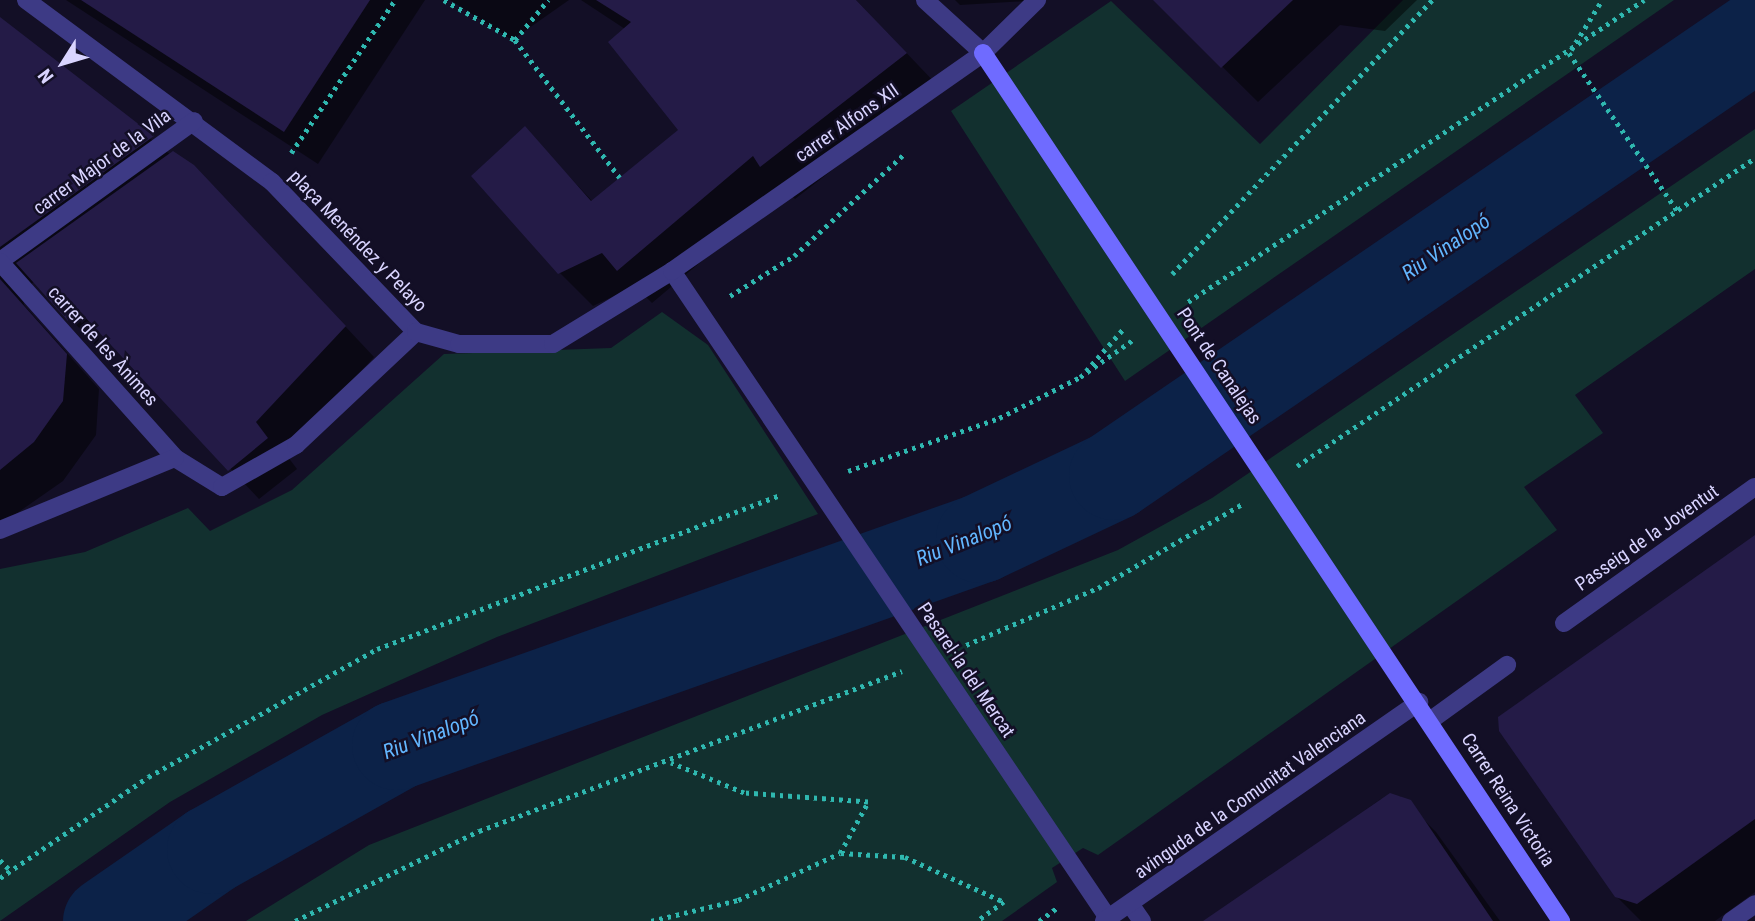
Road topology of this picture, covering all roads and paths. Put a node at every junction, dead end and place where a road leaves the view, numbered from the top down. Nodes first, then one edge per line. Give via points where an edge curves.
1 (26, 0) edge
2 (395, 0) edge
3 (444, 0) edge
4 (548, 0) edge
5 (925, 0) edge
6 (1037, 0) edge
7 (1432, 0) edge
8 (1602, 0) edge
9 (1644, 0) edge
10 (515, 40) junction
11 (983, 53) junction
12 (1569, 54) junction
13 (194, 121) junction
14 (1755, 158) edge
15 (620, 178) dead end
16 (272, 182) junction
17 (1677, 210) junction
18 (0, 261) edge
19 (672, 271) junction
20 (1164, 283) dead end
21 (1126, 325) dead end
22 (416, 332) junction
23 (1080, 377) dead end
24 (175, 458) junction
25 (1290, 471) dead end
26 (1755, 487) edge
27 (1257, 494) dead end
28 (0, 530) edge
29 (1564, 623) dead end
30 (957, 649) dead end
31 (1507, 665) dead end
32 (905, 670) dead end
33 (1419, 702) junction
34 (1431, 720) junction
35 (670, 762) junction
36 (840, 853) junction
37 (0, 860) edge
38 (0, 878) edge
39 (1130, 904) junction
40 (1755, 904) edge
41 (1106, 920) edge
42 (296, 921) edge
43 (651, 921) edge
44 (978, 921) edge
45 (1142, 921) edge
46 (1561, 921) edge
47 (1731, 921) edge

1 - 13 street, plaça Menéndez y Pelayo
2 - 16 path
3 - 10 path
4 - 10 path
5 - 11 street
6 - 11 street, carrer Alfons XII
7 - 20 path
8 - 12 path
9 - 12 path
10 - 15 path
11 - 19 street, carrer Alfons XII
11 - 33 main road, Pont de Canalejas
12 - 17 path
13 - 16 street, plaça Menéndez y Pelayo
13 - 18 street, carrer Major de la Vila
14 - 17 path
16 - 22 street, plaça Menéndez y Pelayo
17 - 25 path
18 - 24 street, carrer de les Ànimes
19 - 22 street, carrer Alfons XII via 553,344 459,344
19 - 41 street, Pasarel·la del Mercat
21 - 23 path
22 - 24 street, plaça Menéndez y Pelayo via 296,445 222,487
24 - 28 street
26 - 29 street, Passeig de la Joventut
27 - 30 path via 1098,588
31 - 34 street
32 - 35 path
33 - 34 main road, Carrer Reina Victoria
33 - 39 street, avinguda de la Comunitat Valenciana
34 - 46 main road, Carrer Reina Victoria
35 - 36 path via 744,793 868,802
35 - 42 path via 479,831
36 - 43 path via 738,900
36 - 44 path via 905,857 1004,902
37 - 38 path via 10,870
39 - 41 street, avinguda de la Comunitat Valenciana
39 - 45 street
40 - 47 street

